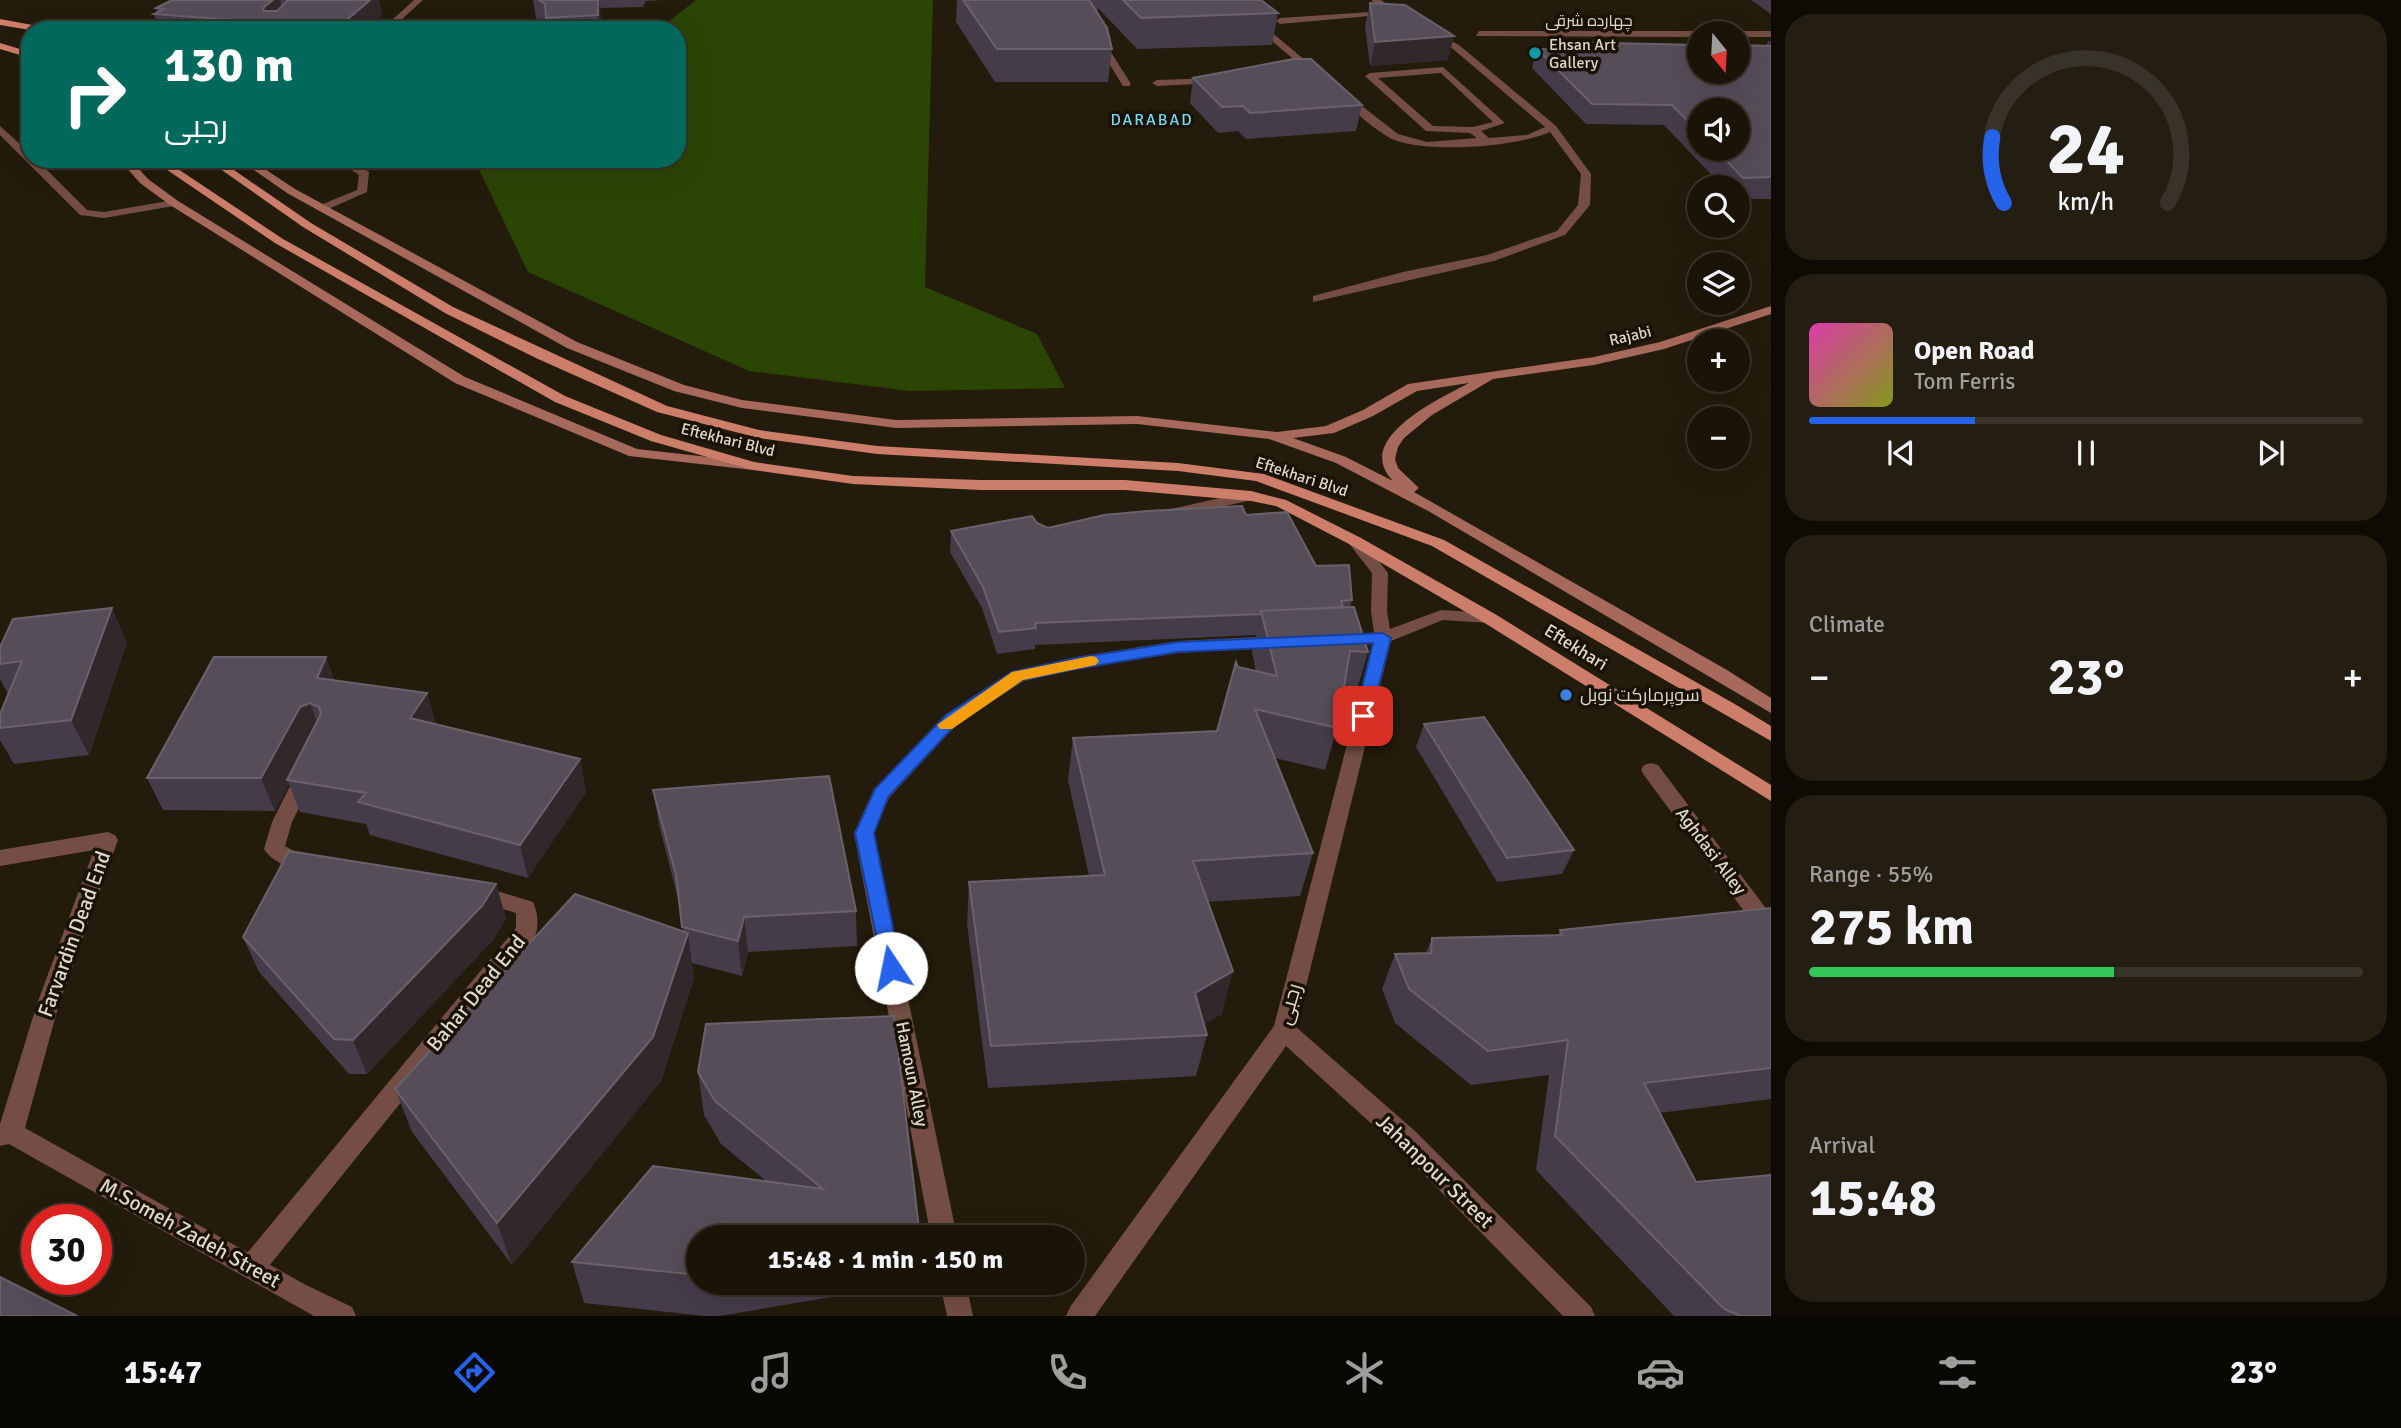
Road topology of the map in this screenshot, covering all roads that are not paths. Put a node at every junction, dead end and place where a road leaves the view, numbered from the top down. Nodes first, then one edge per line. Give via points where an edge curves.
1 (419, 0) edge
2 (1074, 0) edge
3 (1228, 0) edge
4 (1375, 0) edge
5 (1396, 13) junction
6 (1408, 20) edge
7 (395, 21) edge
8 (1280, 21) dead end
9 (0, 22) edge
10 (21, 26) edge
11 (1420, 27) edge
12 (0, 32) edge
13 (1479, 34) dead end
14 (1687, 34) edge
15 (1750, 34) edge
16 (1771, 34) edge
17 (21, 36) edge
18 (0, 46) edge
19 (21, 52) edge
20 (1306, 78) edge
21 (1225, 80) edge
22 (1157, 83) dead end
23 (1126, 85) dead end
24 (1330, 86) edge
25 (1552, 128) junction
26 (0, 129) edge
27 (1472, 130) junction
28 (1487, 141) junction
29 (21, 150) edge
30 (39, 168) edge
31 (132, 168) edge
32 (170, 168) edge
33 (224, 168) edge
34 (258, 168) edge
35 (355, 168) edge
36 (174, 203) junction
37 (322, 208) junction
38 (1317, 299) dead end
39 (1771, 310) edge
40 (1493, 376) junction
41 (1271, 435) junction
42 (753, 466) junction
43 (1251, 496) junction
44 (1435, 509) junction
45 (1161, 516) edge
46 (1355, 541) junction
47 (1489, 618) junction
48 (1383, 638) junction
49 (1328, 640) edge
50 (1301, 641) edge
51 (1771, 707) edge
52 (1771, 735) edge
53 (315, 756) edge
54 (1651, 770) dead end
55 (1771, 794) edge
56 (0, 858) edge
57 (332, 867) edge
58 (451, 888) edge
59 (1771, 931) edge
60 (1284, 1030) junction
61 (6, 1134) edge
62 (942, 1225) edge
63 (252, 1267) junction
64 (956, 1295) edge
65 (343, 1316) edge
66 (960, 1316) edge
67 (1079, 1316) edge
68 (1582, 1316) edge

1 - 7 street
2 - 23 street
3 - 20 street via 1320,77
4 - 5 street
5 - 6 street
5 - 8 street
9 - 10 main road
11 - 25 street via 1456,47
12 - 17 main road
13 - 14 street, چهارده شرقی
15 - 16 street
18 - 19 main road
21 - 22 street
24 - 28 street via 1394,136 1427,145
25 - 28 street via 1529,138
25 - 38 street via 1586,174 1584,205 1561,233 1490,258
26 - 29 street
27 - 27 street via 1430,129 1370,76 1443,70 1500,123
27 - 28 street
30 - 36 street via 84,213 104,215
31 - 36 main road
32 - 42 main road, Eftekhari Blvd via 279,241 560,399 656,438
33 - 52 main road, Eftekhari via 307,225 449,310 662,409 759,434 877,450 1178,467 1259,477 1438,543
34 - 37 main road
35 - 37 street via 365,174 362,192
36 - 42 main road via 460,380 634,453
37 - 41 main road via 572,345 679,388 811,415 896,424 1137,420
39 - 40 main road, Rajabi via 1664,345
40 - 41 main road, Rajabi via 1413,387 1329,430
40 - 44 main road, Rajabi via 1415,421 1391,443 1387,460 1393,473
41 - 44 main road via 1341,460
42 - 43 main road, Eftekhari Blvd via 853,480 1125,485
43 - 45 street
43 - 46 main road, Eftekhari Blvd via 1281,503
44 - 51 main road
46 - 47 main road, Eftekhari
46 - 48 street via 1380,573
47 - 48 street via 1441,615
47 - 55 main road, Eftekhari
48 - 49 street
48 - 60 street, رجبی
50 - 62 street, Hamoun Alley via 1178,647 1018,676 951,719 881,794 864,833
53 - 57 street via 282,822 274,849 292,860
54 - 59 street, Aghdasi Alley
56 - 61 street, Farvardin Dead End via 108,840
58 - 63 street, Bahar Dead End via 491,895 526,908 527,930
60 - 67 street, رجبی
60 - 68 street, Jahanpour Street via 1406,1139
61 - 63 street, M.Someh Zadeh Street
63 - 65 street, M.Someh Zadeh Street
64 - 66 street

